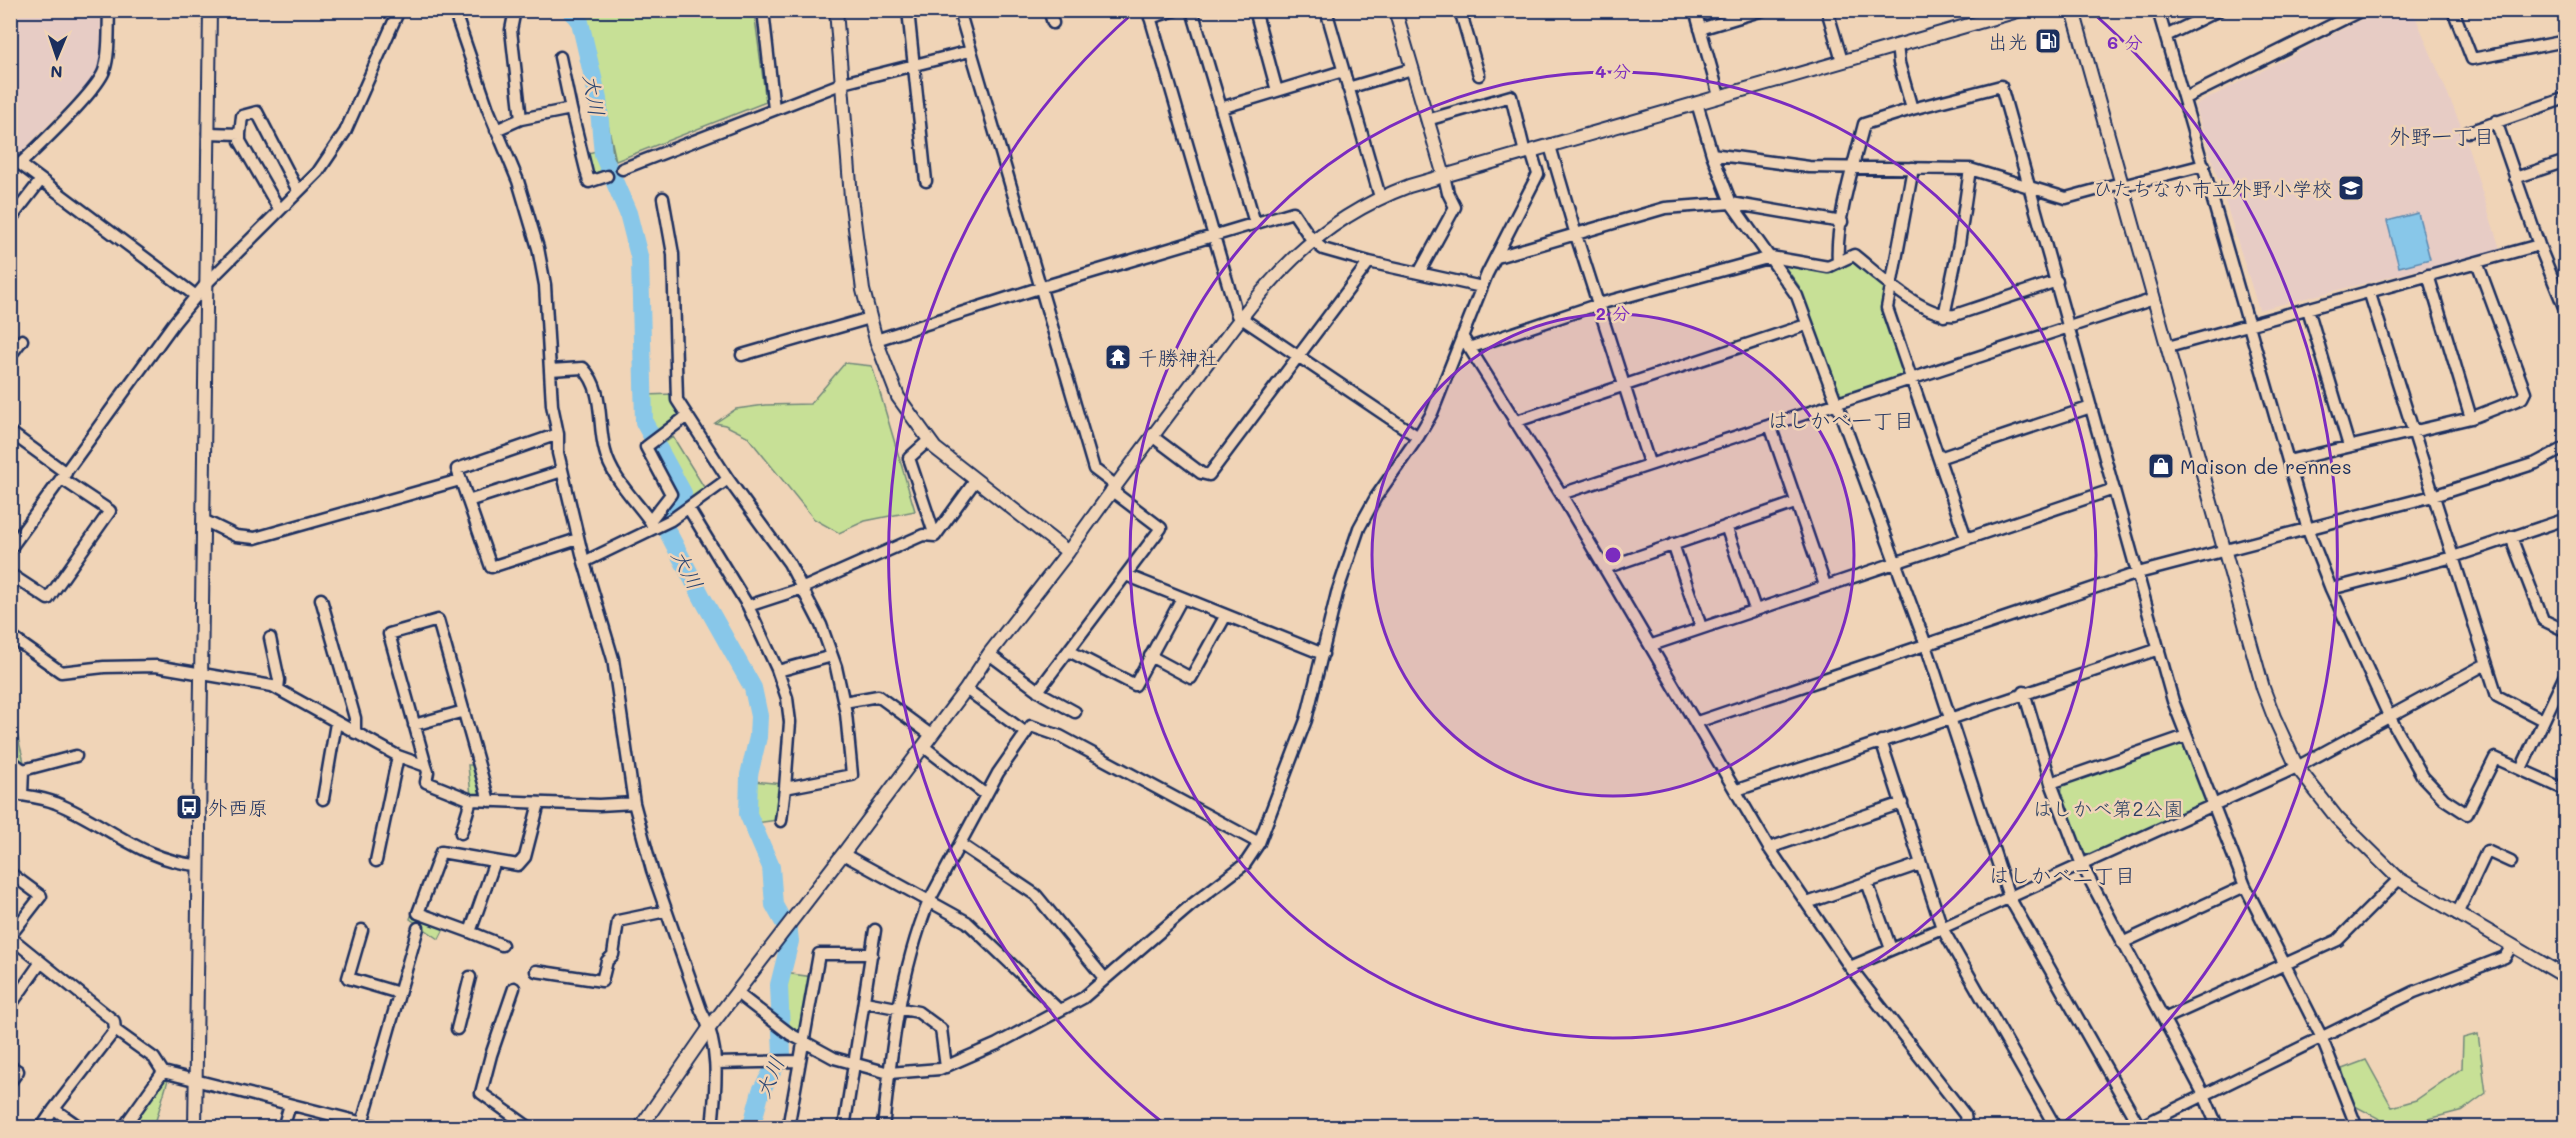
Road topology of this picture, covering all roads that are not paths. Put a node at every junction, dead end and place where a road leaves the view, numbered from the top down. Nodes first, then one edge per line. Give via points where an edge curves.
1 (108, 10) edge
2 (210, 10) edge
3 (399, 10) edge
4 (454, 10) edge
5 (515, 10) edge
6 (763, 10) edge
7 (836, 10) edge
8 (908, 10) edge
9 (959, 10) edge
10 (1049, 10) edge
11 (1175, 10) edge
12 (1192, 10) edge
13 (1254, 10) edge
14 (1326, 10) edge
15 (1395, 10) edge
16 (1460, 10) edge
17 (1695, 10) edge
18 (1763, 10) edge
19 (1827, 10) edge
20 (2021, 10) edge
21 (2073, 10) edge
22 (2158, 10) edge
23 (2219, 10) edge
24 (2362, 10) edge
25 (2453, 10) edge
26 (1149, 14) edge
27 (1053, 23) dead end
28 (1700, 29) junction
29 (2166, 36) junction
30 (2565, 41) edge
31 (1897, 45) junction
32 (970, 51) junction
33 (560, 57) dead end
34 (1842, 61) junction
35 (913, 65) junction
36 (1412, 69) junction
37 (1343, 71) junction
38 (1479, 75) dead end
39 (843, 83) junction
40 (1348, 88) junction
41 (1277, 91) junction
42 (1719, 96) junction
43 (2185, 98) junction
44 (2565, 98) edge
45 (1697, 103) junction
46 (1221, 108) junction
47 (572, 109) junction
48 (774, 109) junction
49 (1912, 109) junction
50 (521, 119) junction
51 (1427, 120) junction
52 (2496, 121) junction
53 (496, 130) junction
54 (2468, 132) dead end
55 (208, 133) junction
56 (240, 134) junction
57 (1550, 146) junction
58 (1528, 152) junction
59 (1712, 154) junction
60 (2565, 161) edge
61 (15, 165) edge
62 (2204, 165) junction
63 (1853, 167) junction
64 (1912, 168) junction
65 (622, 169) dead end
66 (1970, 169) junction
67 (607, 176) dead end
68 (1443, 177) junction
69 (2515, 178) junction
70 (41, 180) junction
71 (926, 181) dead end
72 (2122, 185) junction
73 (2030, 186) junction
74 (298, 191) junction
75 (1380, 197) junction
76 (663, 198) dead end
77 (1731, 203) junction
78 (279, 209) junction
79 (10, 220) edge
80 (1842, 222) junction
81 (1255, 223) junction
82 (1576, 235) junction
83 (1213, 236) junction
84 (1312, 240) junction
85 (2539, 244) junction
86 (1497, 257) junction
87 (1771, 257) junction
88 (1369, 262) junction
89 (1838, 262) junction
90 (2477, 262) junction
91 (1419, 273) junction
92 (2428, 275) junction
93 (2057, 281) junction
94 (1890, 283) junction
95 (206, 284) junction
96 (1482, 287) junction
97 (1039, 288) junction
98 (2369, 291) junction
99 (196, 296) junction
100 (2154, 299) junction
101 (1599, 304) junction
102 (2308, 309) junction
103 (2565, 312) edge
104 (1944, 316) junction
105 (870, 318) junction
106 (1241, 318) junction
107 (1806, 325) junction
108 (2249, 325) junction
109 (2070, 328) junction
110 (1461, 336) junction
111 (22, 340) dead end
112 (876, 340) junction
113 (2168, 347) junction
114 (1468, 348) junction
115 (742, 355) dead end
116 (10, 356) edge
117 (1298, 357) junction
118 (550, 370) junction
119 (1912, 378) junction
120 (1625, 385) junction
121 (1837, 404) junction
122 (2091, 407) junction
123 (687, 416) junction
124 (2471, 418) junction
125 (1514, 422) junction
126 (1770, 425) junction
127 (10, 432) edge
128 (2414, 432) junction
129 (558, 434) junction
130 (1152, 436) junction
131 (1418, 437) junction
132 (929, 440) junction
133 (2349, 446) junction
134 (2565, 447) edge
135 (1939, 459) junction
136 (2289, 462) junction
137 (1648, 464) junction
138 (562, 471) junction
139 (64, 476) junction
140 (728, 479) junction
141 (460, 480) junction
142 (975, 481) junction
143 (1113, 487) junction
144 (2114, 489) junction
145 (1561, 494) junction
146 (2433, 496) junction
147 (468, 501) junction
148 (1795, 502) junction
149 (689, 509) junction
150 (2565, 519) edge
151 (202, 520) junction
152 (651, 525) junction
153 (1726, 526) junction
154 (2308, 530) junction
155 (935, 536) junction
156 (2511, 537) junction
157 (1966, 538) junction
158 (578, 539) junction
159 (1673, 544) junction
160 (10, 549) edge
161 (2226, 550) junction
162 (1068, 552) junction
163 (2453, 556) junction
164 (1895, 561) junction
165 (584, 562) junction
166 (1605, 568) junction
167 (2138, 573) junction
168 (10, 574) edge
169 (1126, 575) junction
170 (1825, 585) junction
171 (802, 588) junction
172 (2331, 589) junction
173 (1182, 598) junction
174 (321, 599) dead end
175 (748, 606) junction
176 (1755, 609) junction
177 (1226, 615) junction
178 (1701, 627) junction
179 (2565, 631) edge
180 (11, 637) edge
181 (270, 638) dead end
182 (1652, 645) junction
183 (1926, 645) junction
184 (2159, 649) junction
185 (1069, 651) junction
186 (989, 654) junction
187 (1323, 654) junction
188 (832, 656) junction
189 (1150, 656) junction
190 (2486, 664) junction
191 (778, 671) junction
192 (2565, 673) edge
193 (200, 674) junction
194 (278, 689) junction
195 (966, 689) junction
196 (1038, 691) junction
197 (2024, 692) junction
198 (843, 702) junction
199 (464, 711) junction
200 (1075, 712) dead end
201 (2389, 716) junction
202 (1951, 718) junction
203 (2543, 720) junction
204 (1697, 722) junction
205 (336, 723) junction
206 (414, 724) junction
207 (355, 733) junction
208 (1026, 733) junction
209 (931, 735) junction
210 (2186, 736) junction
211 (1881, 741) junction
212 (923, 746) junction
213 (76, 756) dead end
214 (398, 756) junction
215 (10, 760) edge
216 (426, 766) junction
217 (2297, 767) junction
218 (2521, 769) junction
219 (23, 770) junction
220 (2052, 783) junction
221 (785, 788) junction
222 (1737, 790) junction
223 (2565, 790) edge
224 (10, 793) edge
225 (22, 795) junction
226 (986, 795) junction
227 (322, 799) dead end
228 (471, 800) junction
229 (489, 801) junction
230 (538, 803) junction
231 (634, 803) junction
232 (1902, 803) junction
233 (2212, 805) junction
234 (781, 821) dead end
235 (460, 833) dead end
236 (1259, 843) junction
237 (960, 844) junction
238 (1769, 848) junction
239 (843, 854) junction
240 (376, 861) dead end
241 (495, 861) junction
242 (2511, 862) dead end
243 (1920, 864) junction
244 (198, 865) junction
245 (2082, 865) junction
246 (10, 873) edge
247 (2399, 879) junction
248 (1867, 882) junction
249 (2245, 886) junction
250 (2009, 897) junction
251 (929, 901) junction
252 (1807, 903) junction
253 (666, 911) junction
254 (2457, 914) junction
255 (418, 928) dead end
256 (1942, 928) junction
257 (362, 930) dead end
258 (875, 930) dead end
259 (470, 932) junction
260 (10, 936) edge
261 (2122, 943) junction
262 (502, 945) dead end
263 (2511, 946) junction
264 (1890, 949) junction
265 (872, 954) junction
266 (41, 962) junction
267 (2286, 964) junction
268 (1850, 967) junction
269 (536, 971) dead end
270 (2565, 977) edge
271 (470, 978) dead end
272 (1105, 979) junction
273 (513, 988) dead end
274 (399, 993) junction
275 (736, 993) junction
276 (865, 1002) junction
277 (10, 1006) edge
278 (901, 1008) junction
279 (1059, 1010) junction
280 (2164, 1019) junction
281 (710, 1027) junction
282 (457, 1029) dead end
283 (115, 1030) junction
284 (2321, 1036) junction
285 (803, 1042) junction
286 (795, 1061) junction
287 (716, 1063) junction
288 (854, 1065) junction
289 (10, 1066) edge
290 (946, 1068) junction
291 (163, 1072) junction
292 (889, 1073) junction
293 (10, 1082) edge
294 (196, 1082) junction
295 (2204, 1095) junction
296 (290, 1105) junction
297 (54, 1108) junction
298 (2157, 1124) edge
299 (362, 1125) edge
300 (2138, 1127) edge
301 (41, 1128) edge
302 (81, 1128) edge
303 (123, 1128) edge
304 (195, 1128) edge
305 (284, 1128) edge
306 (383, 1128) edge
307 (530, 1128) edge
308 (640, 1128) edge
309 (712, 1128) edge
310 (788, 1128) edge
311 (844, 1128) edge
312 (883, 1128) edge
313 (1967, 1128) edge
314 (2056, 1128) edge
315 (2218, 1128) edge
316 (2357, 1128) edge

1 - 61 street via 103,73
2 - 55 street
3 - 74 street via 343,136 318,172
4 - 53 street
5 - 50 street via 512,30
6 - 48 street
7 - 39 street
8 - 35 street
9 - 32 street
10 - 27 street
11 - 26 street
12 - 46 street
13 - 41 street
14 - 37 street
15 - 36 street
16 - 38 street
17 - 28 street
18 - 28 street
19 - 34 street
20 - 31 street
21 - 72 street
22 - 29 street
23 - 29 street
24 - 43 street
25 - 30 street via 2472,59
26 - 83 street
28 - 42 street
29 - 43 street
31 - 34 street
31 - 49 street
32 - 35 street
32 - 97 street
33 - 47 street
34 - 42 street
35 - 39 street
35 - 71 street
36 - 40 street
36 - 51 street
37 - 40 street
37 - 41 street
39 - 48 street
39 - 105 street via 851,197
40 - 75 street
41 - 46 street
42 - 45 street
43 - 62 street
44 - 52 street
45 - 57 street
45 - 59 street
46 - 81 street
47 - 50 street
47 - 67 street via 589,182
48 - 65 street
49 - 63 street via 1864,124
49 - 73 street via 2001,86
50 - 53 street
51 - 58 street via 1511,96
51 - 68 street
52 - 54 street
52 - 69 street
53 - 118 street via 518,181 538,248 545,285
55 - 56 street
55 - 95 street
56 - 74 street via 242,116 257,112
56 - 78 street via 240,141
57 - 58 street
57 - 82 street
58 - 68 street
58 - 86 street via 1538,174
59 - 63 street via 1809,167
59 - 77 street
60 - 69 street
61 - 70 street
62 - 72 street
62 - 108 street
63 - 64 street
63 - 80 street
64 - 66 street
64 - 94 street
66 - 73 street
66 - 104 street
68 - 75 street
68 - 91 street via 1455,207
69 - 85 street
70 - 79 street
70 - 99 street
72 - 73 street via 2066,198
72 - 100 street
73 - 93 street
74 - 78 street
75 - 84 street
76 - 123 street via 673,254 677,400
77 - 80 street
77 - 82 street via 1665,208
77 - 87 street
78 - 95 street
80 - 89 street
81 - 83 street
81 - 84 street via 1293,212
82 - 86 street
82 - 101 street
83 - 97 street
83 - 106 street
84 - 88 street via 1323,249
84 - 106 street
85 - 90 street
85 - 103 street
86 - 96 street
87 - 89 street via 1828,267
87 - 101 street
87 - 107 street via 1797,296
88 - 91 street
88 - 117 street
89 - 94 street via 1854,255
90 - 92 street
90 - 124 street via 2524,392 2522,398
91 - 96 street
92 - 98 street
92 - 124 street
93 - 104 street
93 - 109 street
94 - 104 street via 1907,298
94 - 119 street via 1887,308
95 - 99 street
95 - 151 street
96 - 110 street
97 - 112 street
97 - 143 street via 1094,469
98 - 102 street
98 - 128 street
99 - 139 street
100 - 109 street
100 - 113 street
101 - 114 street
101 - 120 street
102 - 108 street
102 - 133 street
105 - 112 street
105 - 115 street
106 - 117 street
106 - 130 street
107 - 120 street
107 - 121 street
108 - 113 street
108 - 136 street
109 - 119 street
109 - 122 street
110 - 114 street
110 - 131 street via 1432,413
111 - 116 street
112 - 132 street via 898,397
113 - 161 street
114 - 125 street
117 - 130 street via 1209,475
117 - 131 street
118 - 129 street
118 - 152 street via 583,368 590,375 596,386 605,451 612,469
119 - 121 street
119 - 135 street
120 - 125 street
120 - 137 street
121 - 126 street
121 - 164 street
122 - 135 street
122 - 144 street
123 - 140 street
123 - 152 street via 646,447 671,495
124 - 128 street
125 - 145 street
126 - 137 street
126 - 148 street
127 - 139 street
128 - 133 street
128 - 146 street
129 - 138 street
129 - 141 street via 458,469
130 - 143 street
131 - 187 street via 1393,470 1359,528 1337,593
132 - 142 street
132 - 155 street via 909,458
133 - 136 street
134 - 146 street via 2536,463
135 - 157 street
136 - 154 street
137 - 145 street
138 - 147 street
138 - 158 street
139 - 160 street
139 - 168 street via 110,511 48,599
140 - 149 street
140 - 171 street via 789,563
141 - 147 street
141 - 151 street via 255,538 236,536
142 - 155 street
142 - 162 street
143 - 162 street
143 - 169 street via 1161,528
144 - 157 street
144 - 167 street
145 - 166 street
146 - 154 street
146 - 163 street
147 - 158 street via 491,567
148 - 153 street
148 - 170 street
149 - 152 street via 671,520
149 - 175 street
150 - 156 street
151 - 193 street
152 - 165 street
153 - 159 street
153 - 176 street
154 - 161 street
154 - 172 street
155 - 171 street via 923,535
156 - 163 street
156 - 179 street via 2543,620
157 - 164 street
158 - 165 street
159 - 166 street
159 - 178 street
161 - 167 street
161 - 217 street via 2264,688
162 - 186 street
163 - 172 street
163 - 190 street
164 - 170 street
164 - 183 street
165 - 231 street via 613,659
166 - 182 street
167 - 183 street
167 - 184 street
169 - 173 street
169 - 185 street
170 - 176 street
171 - 175 street
171 - 188 street
172 - 201 street
173 - 177 street
173 - 189 street
174 - 207 street via 355,718
175 - 191 street
176 - 178 street
177 - 187 street
177 - 189 street via 1191,678
178 - 182 street
180 - 193 street via 61,672 156,666
181 - 194 street
182 - 204 street
183 - 202 street
183 - 204 street
184 - 197 street
184 - 210 street
185 - 189 street via 1135,685
185 - 196 street
186 - 195 street
186 - 196 street
187 - 236 street via 1306,720
188 - 191 street
188 - 198 street
190 - 201 street
190 - 203 street via 2497,696
191 - 221 street via 790,722
192 - 203 street
193 - 194 street
193 - 244 street
194 - 205 street
195 - 208 street
195 - 209 street
196 - 200 street
197 - 202 street
197 - 220 street
198 - 209 street via 878,696
198 - 221 street via 852,775
199 - 206 street
199 - 206 street via 438,620 389,634
199 - 229 street
201 - 217 street
201 - 218 street via 2423,777 2444,800 2467,814 2495,758
202 - 211 street
202 - 250 street
203 - 218 street
204 - 222 street
205 - 207 street
205 - 227 street
206 - 216 street
207 - 214 street
208 - 226 street
208 - 236 street via 1035,726 1060,736
209 - 212 street
210 - 220 street
210 - 233 street
211 - 222 street
211 - 232 street
212 - 226 street
212 - 239 street
213 - 219 street
214 - 216 street
214 - 240 street
215 - 219 street
216 - 228 street via 426,782
217 - 233 street
217 - 247 street via 2337,818
218 - 223 street
219 - 225 street
220 - 245 street
221 - 234 street
222 - 238 street
224 - 225 street
225 - 244 street via 54,802 148,854
226 - 237 street
228 - 229 street
228 - 235 street
229 - 230 street
230 - 231 street
230 - 241 street via 525,857 518,865
231 - 253 street
232 - 238 street
232 - 243 street
233 - 245 street
233 - 249 street
236 - 272 street via 1245,864
237 - 251 street
237 - 272 street via 1036,895
238 - 252 street
239 - 251 street
239 - 275 street
241 - 259 street
241 - 259 street via 441,852 418,913
242 - 254 street via 2487,851
243 - 248 street
243 - 256 street
244 - 294 street
245 - 250 street
245 - 261 street
246 - 260 street via 41,897
247 - 254 street
247 - 267 street via 2338,940
248 - 252 street
248 - 264 street
249 - 261 street
249 - 267 street
250 - 256 street
250 - 300 street
251 - 278 street via 912,949
251 - 279 street via 967,922
252 - 268 street
253 - 269 street via 618,921 613,955 602,981
253 - 281 street
254 - 263 street
255 - 274 street
256 - 264 street
256 - 314 street
257 - 274 street via 348,978
258 - 265 street
259 - 262 street
260 - 266 street
261 - 280 street
263 - 270 street
263 - 284 street via 2505,957 2414,992
264 - 268 street
265 - 276 street
265 - 285 street via 819,954
266 - 277 street
266 - 283 street via 114,1020
267 - 280 street
267 - 284 street
268 - 313 street via 1965,1115
271 - 282 street
272 - 279 street via 1083,998
273 - 307 street via 481,1093
274 - 299 street
275 - 281 street
275 - 285 street
276 - 278 street
276 - 288 street
278 - 290 street via 918,1012 941,1029
278 - 292 street
279 - 290 street
280 - 295 street
281 - 287 street
281 - 308 street
283 - 291 street via 154,1058
283 - 297 street
284 - 295 street
284 - 316 street
285 - 286 street
285 - 288 street
286 - 287 street
286 - 310 street
287 - 309 street
288 - 292 street
288 - 311 street
289 - 293 street via 18,1071
290 - 292 street
291 - 294 street
291 - 303 street
292 - 312 street
294 - 296 street
294 - 304 street
295 - 298 street
295 - 315 street
296 - 299 street
296 - 305 street
297 - 301 street
297 - 302 street
298 - 300 street
299 - 306 street

